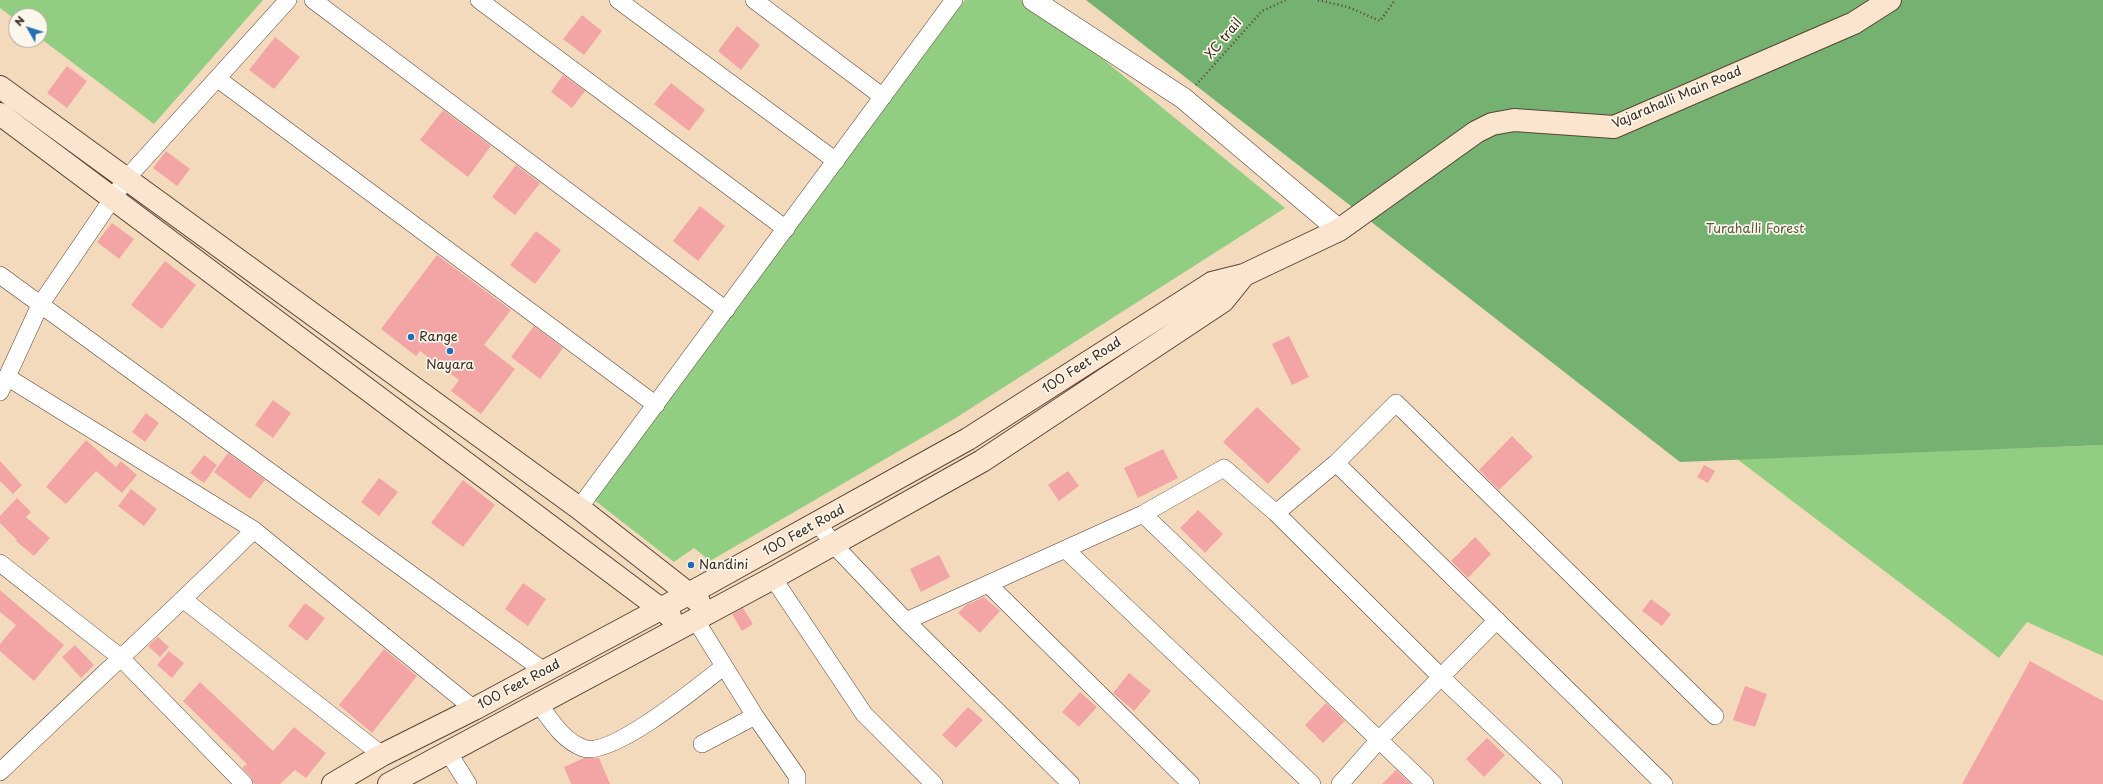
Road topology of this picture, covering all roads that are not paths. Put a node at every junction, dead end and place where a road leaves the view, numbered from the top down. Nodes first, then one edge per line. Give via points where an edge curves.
1 (288, 0) edge
2 (313, 0) edge
3 (479, 0) edge
4 (618, 0) edge
5 (754, 0) edge
6 (954, 0) edge
7 (1032, 0) edge
8 (1890, 0) edge
9 (218, 79) junction
10 (0, 87) edge
11 (883, 97) junction
12 (0, 114) edge
13 (836, 161) junction
14 (126, 179) junction
15 (112, 197) junction
16 (786, 229) junction
17 (1339, 230) junction
18 (0, 275) edge
19 (1244, 276) junction
20 (40, 305) junction
21 (726, 310) junction
22 (404, 381) junction
23 (3, 385) edge
24 (387, 404) junction
25 (656, 405) junction
26 (1336, 463) junction
27 (579, 508) junction
28 (1143, 514) junction
29 (1276, 514) junction
30 (818, 523) junction
31 (254, 530) junction
32 (834, 544) junction
33 (1065, 549) junction
34 (0, 563) edge
35 (773, 578) junction
36 (988, 584) junction
37 (689, 594) junction
38 (184, 600) junction
39 (661, 609) junction
40 (696, 618) junction
41 (1497, 620) junction
42 (906, 622) junction
43 (120, 657) junction
44 (723, 667) junction
45 (544, 671) junction
46 (1442, 678) junction
47 (538, 703) junction
48 (474, 709) junction
49 (755, 716) junction
50 (1715, 716) dead end
51 (1378, 741) junction
52 (702, 744) dead end
53 (448, 752) junction
54 (382, 755) junction
55 (0, 772) edge
56 (244, 784) edge
57 (333, 784) edge
58 (390, 784) edge
59 (468, 784) edge
60 (797, 784) edge
61 (934, 784) edge
62 (1071, 784) edge
63 (1191, 784) edge
64 (1312, 784) edge
65 (1340, 784) edge
66 (1425, 784) edge
67 (1554, 784) edge
68 (1664, 784) edge

1 - 9 street
2 - 21 street
3 - 16 street
4 - 13 street
5 - 11 street
6 - 11 street
7 - 17 street via 1183,98
8 - 17 main road, Vajarahalli Main Road via 1854,23 1614,127 1534,120 1492,124 1456,145
9 - 14 street
9 - 25 street
10 - 14 main road
11 - 13 street
12 - 15 main road
13 - 16 street
14 - 15 street
14 - 22 main road
15 - 20 street
15 - 24 main road
16 - 21 street
17 - 19 main road, 100 Feet Road
18 - 20 street
19 - 30 main road, 100 Feet Road via 1212,283 968,439
19 - 32 main road, 100 Feet Road via 1223,301 982,461
20 - 23 street
20 - 45 street
21 - 25 street
22 - 24 main road
22 - 27 main road
23 - 31 street
24 - 39 main road
25 - 27 street
26 - 29 street
26 - 41 street
26 - 50 street via 1396,403
27 - 37 main road
28 - 29 street via 1224,468
28 - 33 street
28 - 51 street
29 - 46 street
30 - 32 street
30 - 37 main road, 100 Feet Road
31 - 38 street
31 - 48 street
32 - 35 main road, 100 Feet Road
32 - 42 street
33 - 36 street
33 - 64 street
34 - 43 street
35 - 40 main road, 100 Feet Road
35 - 61 street via 864,714
36 - 42 street
36 - 63 street
37 - 39 main road, 100 Feet Road
37 - 40 main road
38 - 43 street
38 - 54 street
39 - 40 main road
39 - 45 main road, 100 Feet Road
40 - 44 street
40 - 47 main road, 100 Feet Road
41 - 46 street
41 - 68 street
42 - 62 street
43 - 55 street
43 - 56 street
44 - 47 street via 622,739 592,750 570,741 559,732
44 - 49 street
45 - 48 main road, 100 Feet Road
46 - 51 street
46 - 67 street
47 - 53 main road, 100 Feet Road
48 - 54 main road, 100 Feet Road
49 - 52 street
49 - 60 street via 797,776
51 - 65 street
51 - 66 street
53 - 58 main road, 100 Feet Road
53 - 59 street
54 - 57 main road, 100 Feet Road

